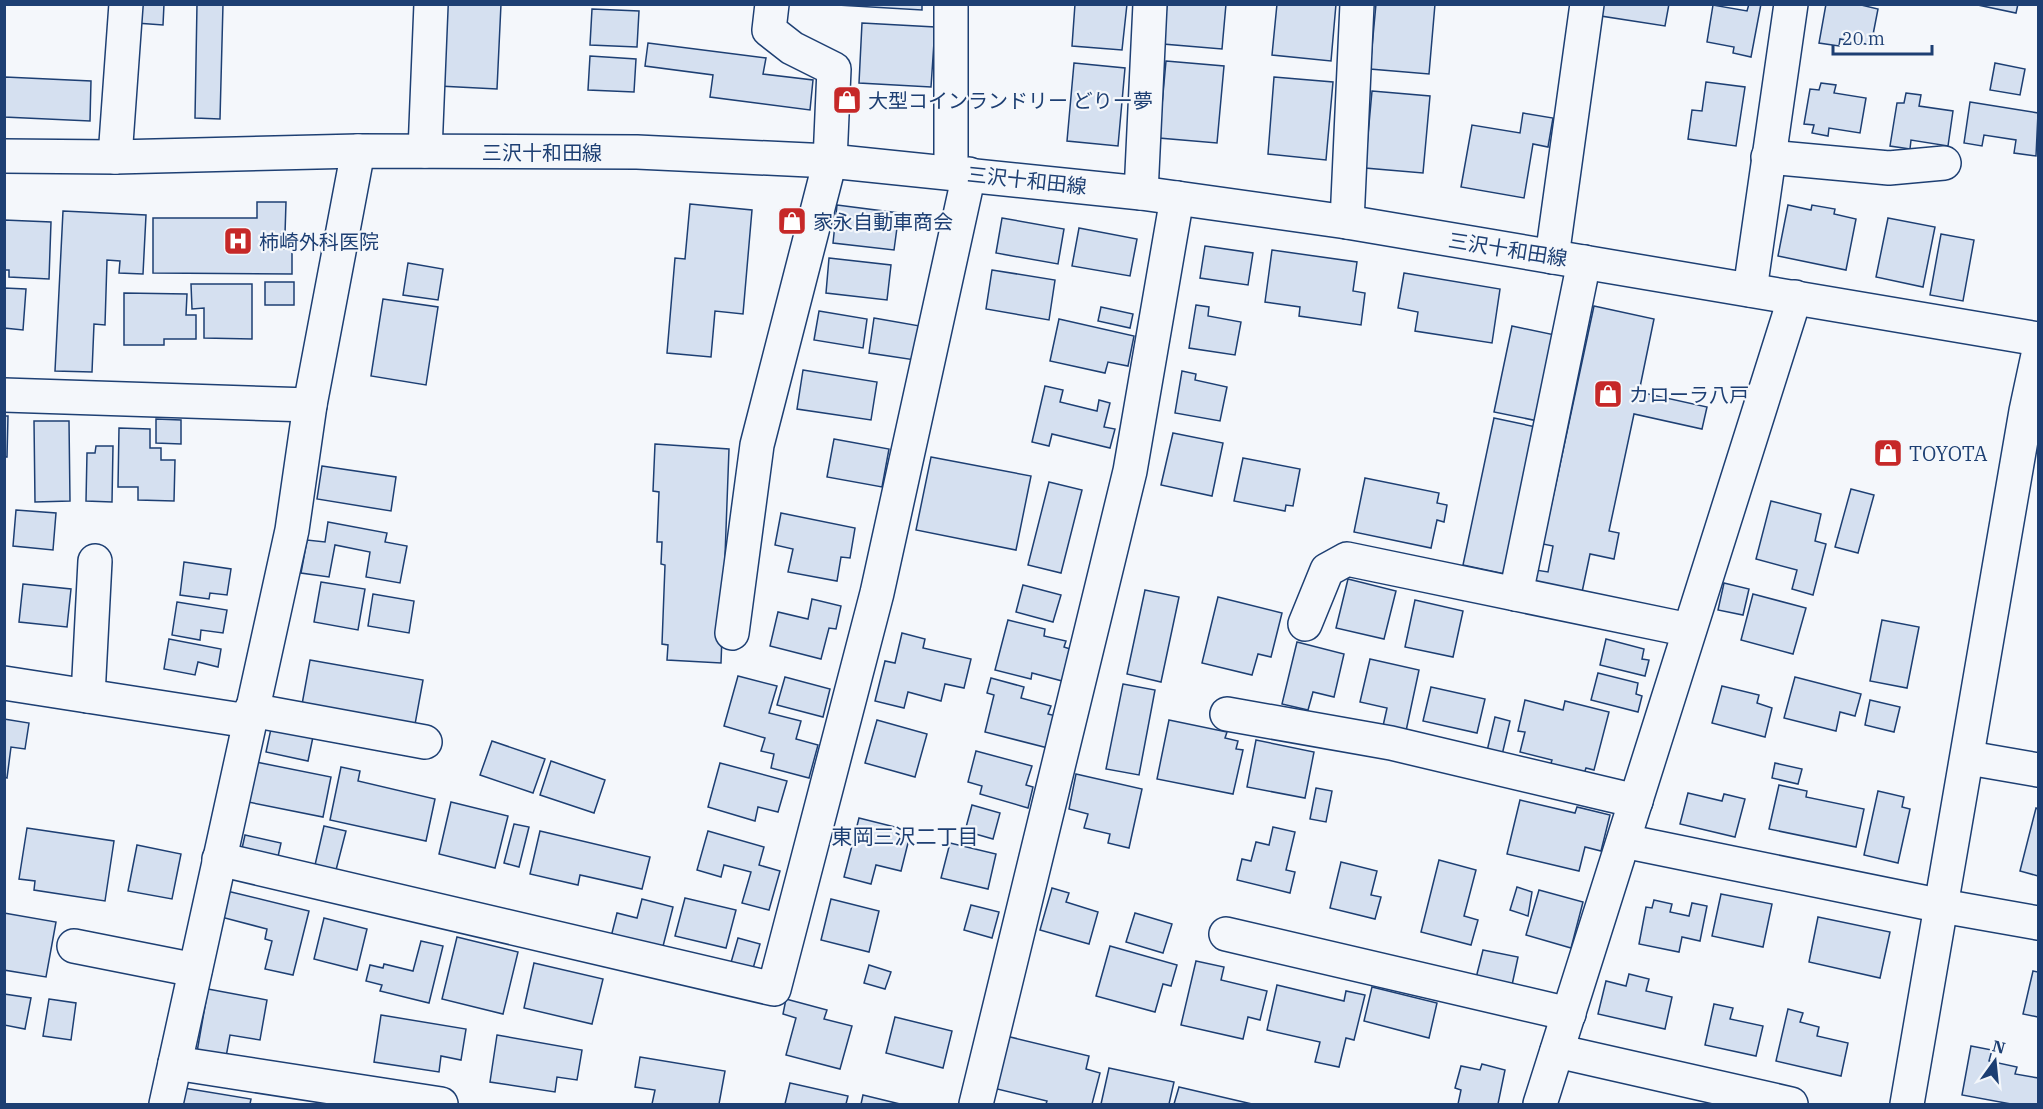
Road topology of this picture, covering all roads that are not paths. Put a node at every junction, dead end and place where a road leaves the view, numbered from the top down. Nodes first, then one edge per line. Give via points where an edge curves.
1 (126, 4) edge
2 (431, 4) edge
3 (772, 4) edge
4 (951, 4) edge
5 (1150, 4) edge
6 (1358, 4) edge
7 (1587, 4) edge
8 (1791, 4) edge
9 (358, 151) junction
10 (426, 151) junction
11 (4, 156) edge
12 (115, 157) junction
13 (1768, 157) junction
14 (830, 161) junction
15 (1944, 163) dead end
16 (960, 173) junction
17 (1141, 193) junction
18 (1177, 198) junction
19 (1347, 222) junction
20 (1568, 259) junction
21 (1750, 290) junction
22 (1795, 297) junction
23 (2038, 339) edge
24 (2038, 355) edge
25 (4, 395) edge
26 (310, 405) junction
27 (95, 561) dead end
28 (1516, 594) junction
29 (1305, 624) dead end
30 (1689, 630) junction
31 (732, 633) dead end
32 (4, 683) edge
33 (88, 696) junction
34 (1227, 714) dead end
35 (249, 715) junction
36 (425, 742) dead end
37 (1969, 758) junction
38 (2038, 770) edge
39 (1636, 801) junction
40 (1624, 841) junction
41 (219, 859) junction
42 (1942, 906) junction
43 (2038, 923) edge
44 (1226, 934) dead end
45 (74, 946) dead end
46 (195, 970) junction
47 (1569, 1014) junction
48 (1557, 1051) junction
49 (175, 1063) junction
50 (166, 1104) edge
51 (441, 1104) edge
52 (976, 1104) edge
53 (1540, 1104) edge
54 (1791, 1104) edge
55 (1907, 1104) edge

1 - 12 street
2 - 10 street
3 - 14 street via 769,30 792,48 834,69
4 - 16 street
5 - 17 street
6 - 19 street
7 - 20 street
8 - 13 street
9 - 10 street, 三沢十和田線
9 - 12 street, 三沢十和田線
9 - 26 street
10 - 14 street, 三沢十和田線 via 637,152
11 - 12 street, 三沢十和田線
13 - 15 street via 1889,168
13 - 21 street
14 - 16 street, 三沢十和田線
14 - 31 street via 757,445
16 - 17 street, 三沢十和田線
16 - 41 street via 877,592 774,989
17 - 18 street, 三沢十和田線
18 - 19 street, 三沢十和田線
18 - 52 street via 1130,471
19 - 20 street, 三沢十和田線
20 - 21 street, 三沢十和田線
20 - 28 street
21 - 22 street, 三沢十和田線
22 - 23 street, 三沢十和田線
22 - 30 street
24 - 37 street
25 - 26 street
26 - 35 street via 292,530
27 - 33 street
28 - 29 street via 1347,560 1327,570
28 - 30 street
30 - 39 street
32 - 33 street
33 - 35 street
34 - 39 street via 1391,743
35 - 36 street
35 - 41 street
37 - 38 street
37 - 42 street
39 - 40 street
40 - 42 street
40 - 47 street
41 - 46 street
42 - 43 street
42 - 55 street
44 - 47 street
45 - 46 street
46 - 49 street
47 - 48 street
48 - 53 street
48 - 54 street
49 - 50 street
49 - 51 street

